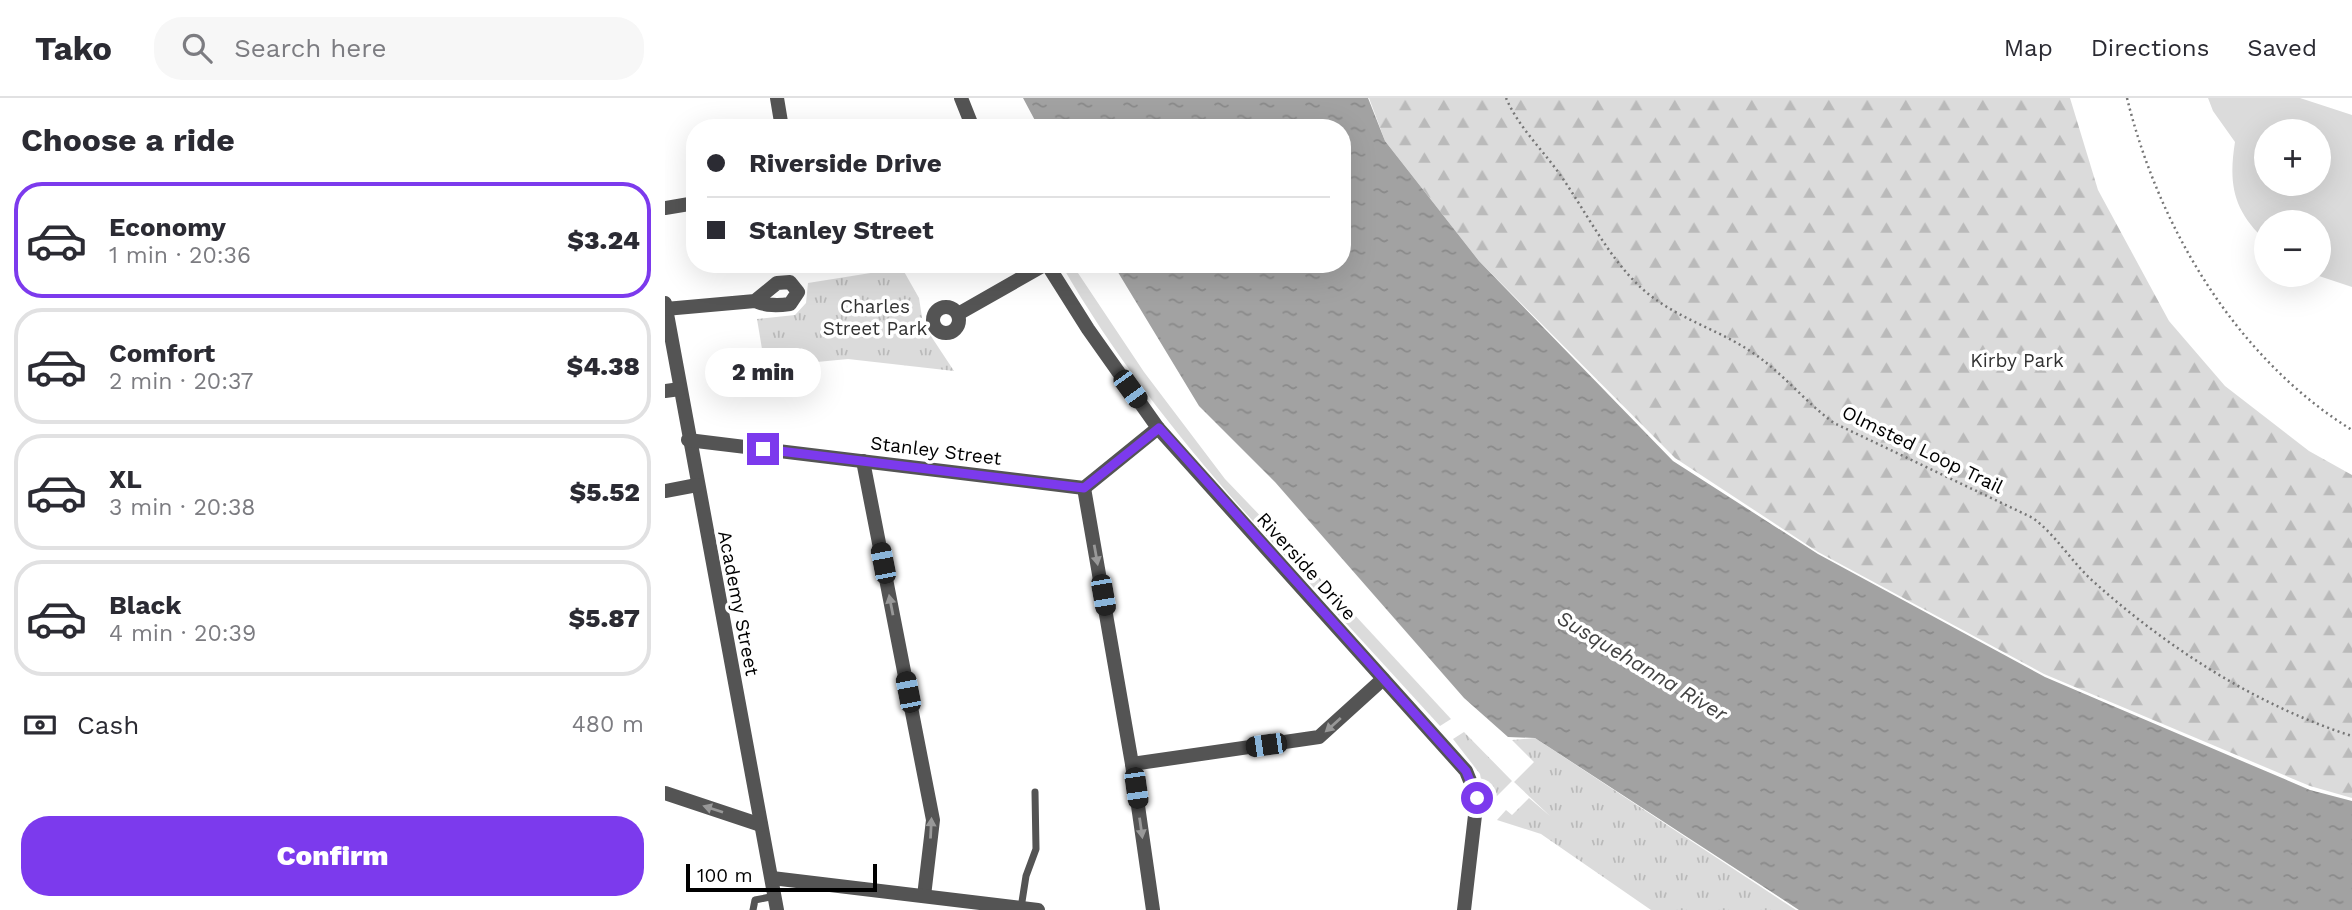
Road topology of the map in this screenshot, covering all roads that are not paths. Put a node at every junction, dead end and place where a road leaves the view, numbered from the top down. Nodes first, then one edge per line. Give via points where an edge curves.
1 (776, 98) edge
2 (961, 98) edge
3 (780, 119) edge
4 (969, 119) edge
5 (686, 204) edge
6 (665, 208) edge
7 (1030, 273) edge
8 (1052, 273) edge
9 (755, 301) dead end
10 (665, 307) edge
11 (958, 314) dead end
12 (672, 390) edge
13 (1159, 428) junction
14 (688, 440) junction
15 (863, 461) junction
16 (697, 485) junction
17 (1084, 488) junction
18 (665, 491) edge
19 (1383, 679) junction
20 (1132, 764) junction
21 (1035, 792) dead end
22 (665, 793) edge
23 (761, 825) junction
24 (772, 878) junction
25 (924, 896) junction
26 (776, 903) edge
27 (976, 906) edge
28 (1021, 908) junction
29 (753, 910) edge
30 (1038, 910) edge
31 (1153, 910) edge
32 (1464, 910) edge

1 - 3 street
2 - 4 street
5 - 6 street
7 - 11 street
8 - 13 street, Riverside Drive
9 - 10 street
10 - 12 street, Academy Street
12 - 14 street, Academy Street
13 - 17 street
13 - 19 street, Riverside Drive
14 - 15 street, Stanley Street
14 - 16 street, Academy Street
15 - 17 street, Stanley Street
25 -> 15 street via 933,820
16 - 18 street
16 - 23 street, Academy Street
17 -> 20 street
19 -> 20 street via 1319,737
19 - 32 street, Riverside Drive via 1466,771 1473,786 1477,798
20 -> 31 street
21 - 28 lane via 1036,849
23 -> 22 street
23 - 24 street, Academy Street
24 - 25 street
24 - 26 street, Academy Street
25 - 27 street
26 - 29 lane via 755,900
27 - 28 street
28 - 30 street

